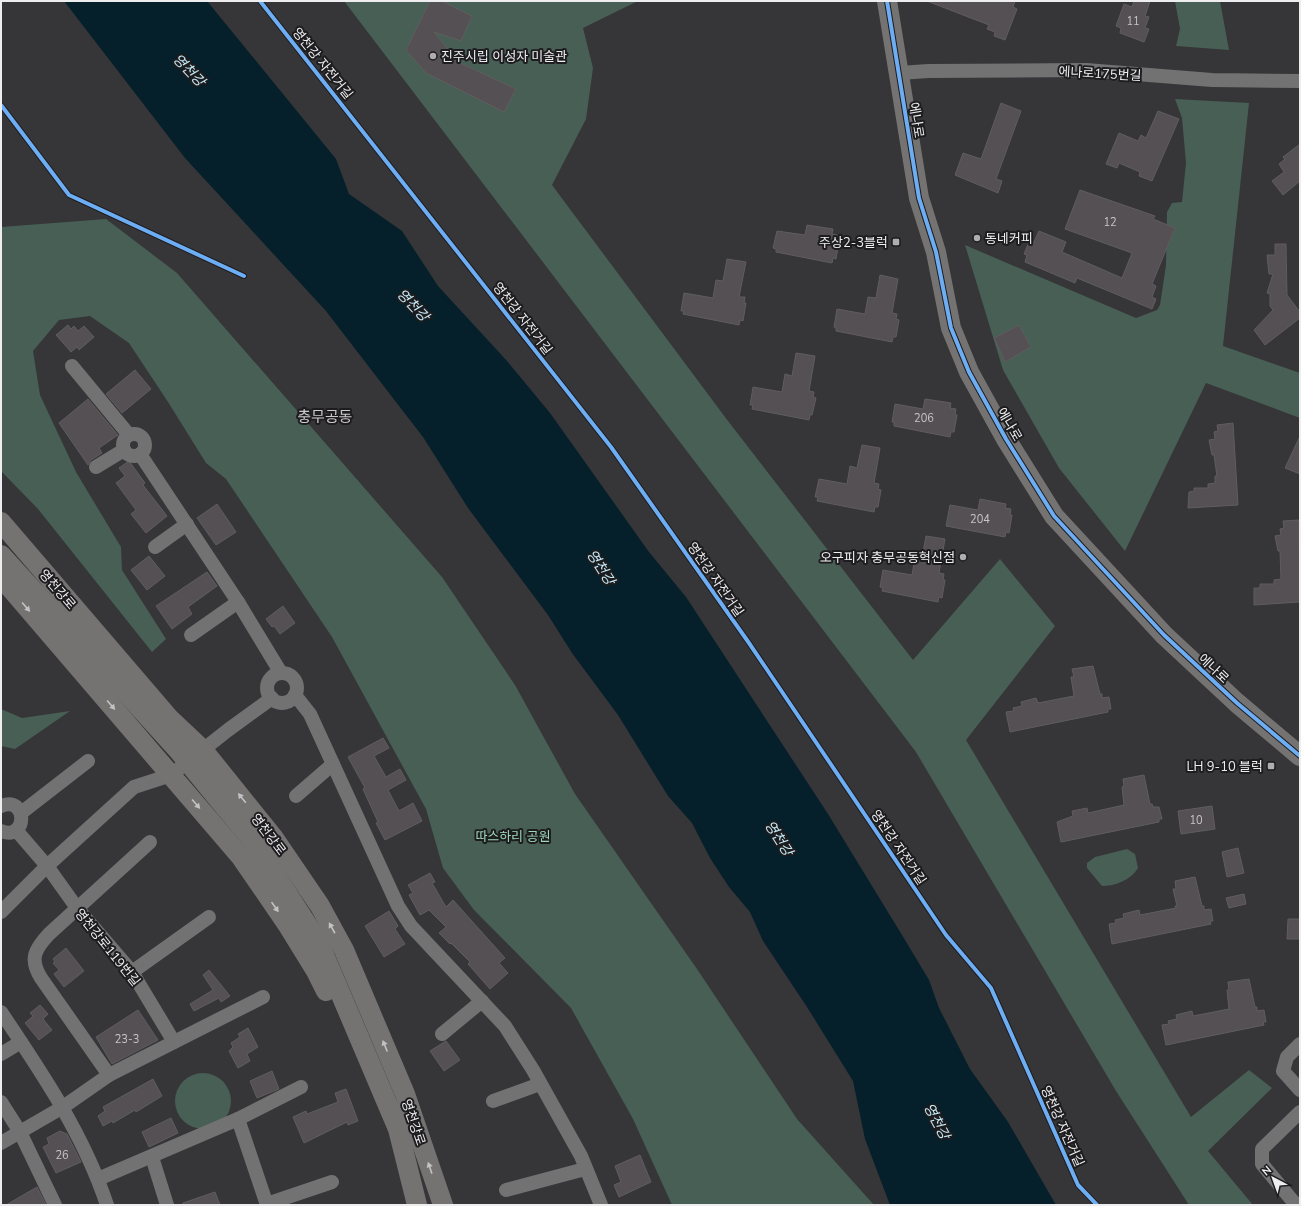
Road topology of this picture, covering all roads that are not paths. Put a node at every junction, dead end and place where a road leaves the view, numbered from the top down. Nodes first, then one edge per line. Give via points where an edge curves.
1 (887, 1) edge
2 (900, 73) junction
3 (1300, 81) edge
4 (72, 366) dead end
5 (129, 435) junction
6 (124, 450) junction
7 (140, 454) junction
8 (96, 467) dead end
9 (1, 522) edge
10 (186, 524) junction
11 (155, 547) dead end
12 (1, 555) edge
13 (1, 577) edge
14 (238, 602) junction
15 (192, 635) dead end
16 (281, 673) junction
17 (296, 695) junction
18 (272, 698) junction
19 (202, 751) junction
20 (1300, 756) edge
21 (88, 761) dead end
22 (333, 764) junction
23 (172, 775) junction
24 (296, 796) dead end
25 (1, 806) edge
26 (21, 813) junction
27 (16, 830) junction
28 (1, 832) edge
29 (150, 842) dead end
30 (47, 866) junction
31 (77, 908) junction
32 (1, 912) edge
33 (209, 917) dead end
34 (132, 972) junction
35 (263, 997) dead end
36 (482, 1001) junction
37 (1, 1012) edge
38 (442, 1034) dead end
39 (21, 1042) junction
40 (174, 1042) junction
41 (1300, 1044) edge
42 (1, 1054) edge
43 (109, 1075) junction
44 (540, 1084) junction
45 (301, 1087) dead end
46 (1300, 1090) edge
47 (493, 1101) dead end
48 (1, 1102) edge
49 (63, 1107) junction
50 (1300, 1112) edge
51 (238, 1119) junction
52 (20, 1132) junction
53 (1, 1143) edge
54 (152, 1157) junction
55 (585, 1169) junction
56 (98, 1179) junction
57 (332, 1182) dead end
58 (506, 1190) dead end
59 (55, 1205) edge
60 (107, 1205) edge
61 (167, 1205) edge
62 (267, 1205) edge
63 (406, 1205) edge
64 (417, 1205) edge
65 (443, 1205) edge
66 (601, 1205) edge
67 (1296, 1205) edge

1 - 2 street, 에나로
2 - 3 street, 에나로175번길 via 1086,70 1212,80
2 - 20 street, 에나로 via 919,198 936,252 951,328 969,372 1006,439 1054,516 1080,545 1164,635 1237,703
4 - 5 street
5 - 6 street via 124,439
5 - 7 street via 136,434 142,438 145,445
6 - 7 street via 131,456
6 - 8 street
7 - 10 street
9 - 19 street, 영천강로 via 169,718
10 - 11 street
10 - 14 street
12 - 64 street, 영천강로 via 178,750 254,842 319,943 398,1129
13 -> 23 street
14 - 15 street
14 - 16 street
16 - 17 street via 290,675 296,682
16 - 18 street via 269,680 268,690
17 - 18 street via 284,703
17 - 22 street via 310,714
18 - 19 street
19 - 23 street
65 -> 19 street, 영천강로 via 405,1094 344,950 320,906 273,837
21 - 26 street
22 - 24 street
22 - 36 street via 398,906 411,926
23 - 30 street via 134,787
23 -> 63 street via 241,857 316,971 370,1089
25 - 26 street via 14,805
26 - 27 street via 22,822
27 - 28 street
27 - 30 street, 영천강로119번길
29 - 31 street
30 - 31 street, 영천강로119번길
30 - 32 street
31 - 34 street, 영천강로119번길
31 - 43 street via 37,946 35,969
33 - 34 street
34 - 40 street, 영천강로119번길
35 - 40 street
36 - 38 street
36 - 44 street via 505,1026
37 - 39 street
39 - 42 street
39 - 49 street
40 - 43 street
41 - 46 street via 1287,1057 1283,1071
43 - 49 street
44 - 47 street
44 - 55 street via 581,1156
45 - 51 street
48 - 52 street
49 - 52 street
49 - 56 street
50 - 67 street via 1262,1149 1262,1164
51 - 54 street
51 - 62 street
52 - 53 street
52 - 59 street
54 - 56 street
54 - 61 street
55 - 58 street
55 - 66 street
56 - 60 street
57 - 62 street

